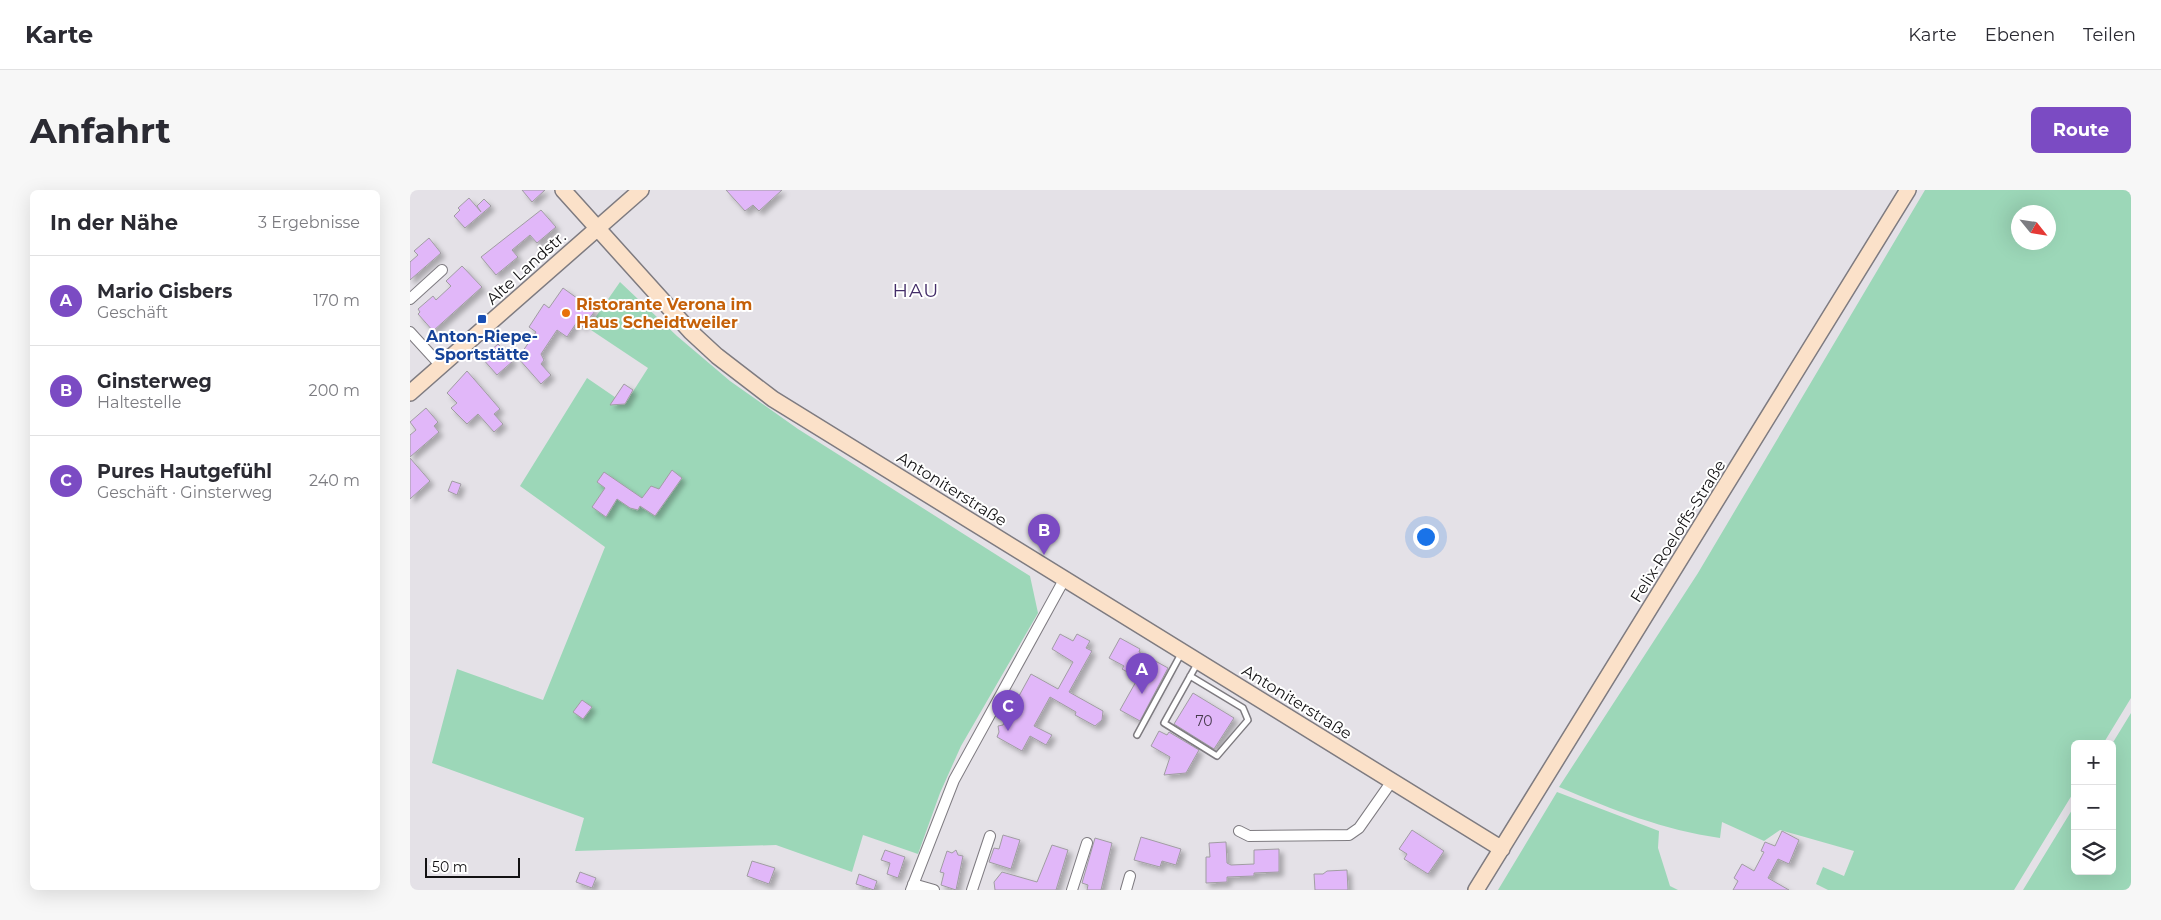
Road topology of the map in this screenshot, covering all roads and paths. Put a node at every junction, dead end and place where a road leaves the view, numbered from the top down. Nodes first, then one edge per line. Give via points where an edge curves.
1 (563, 190) edge
2 (641, 190) edge
3 (1908, 190) edge
4 (597, 228) junction
5 (442, 270) dead end
6 (410, 299) edge
7 (410, 332) edge
8 (441, 366) junction
9 (410, 393) edge
10 (1065, 578) junction
11 (1183, 652) junction
12 (1198, 662) junction
13 (1190, 676) junction
14 (1137, 735) dead end
15 (1392, 782) junction
16 (1240, 831) dead end
17 (990, 836) dead end
18 (1087, 843) dead end
19 (1502, 849) junction
20 (1130, 876) dead end
21 (912, 887) edge
22 (934, 890) edge
23 (972, 890) edge
24 (1072, 890) edge
25 (1126, 890) edge
26 (1476, 890) edge

1 - 4 street, Antoniterstraße
2 - 4 street, Alte Landstr.
3 - 19 street, Felix-Roeloffs-Straße
4 - 8 street, Alte Landstr.
4 - 10 street, Antoniterstraße via 691,332 754,385
5 - 6 street
7 - 8 street
8 - 9 street, Alte Landstr.
10 - 11 street, Antoniterstraße
10 - 21 street via 954,780
11 - 12 street, Antoniterstraße
11 - 14 lane
12 - 13 lane
12 - 15 street, Antoniterstraße
13 - 13 lane via 1164,722 1216,756 1248,720 1243,708
15 - 16 street via 1359,828 1349,836 1249,836
15 - 19 street, Antoniterstraße
17 - 23 street
18 - 24 street
19 - 26 street, Felix-Roeloffs-Straße
20 - 25 street
21 - 22 street

